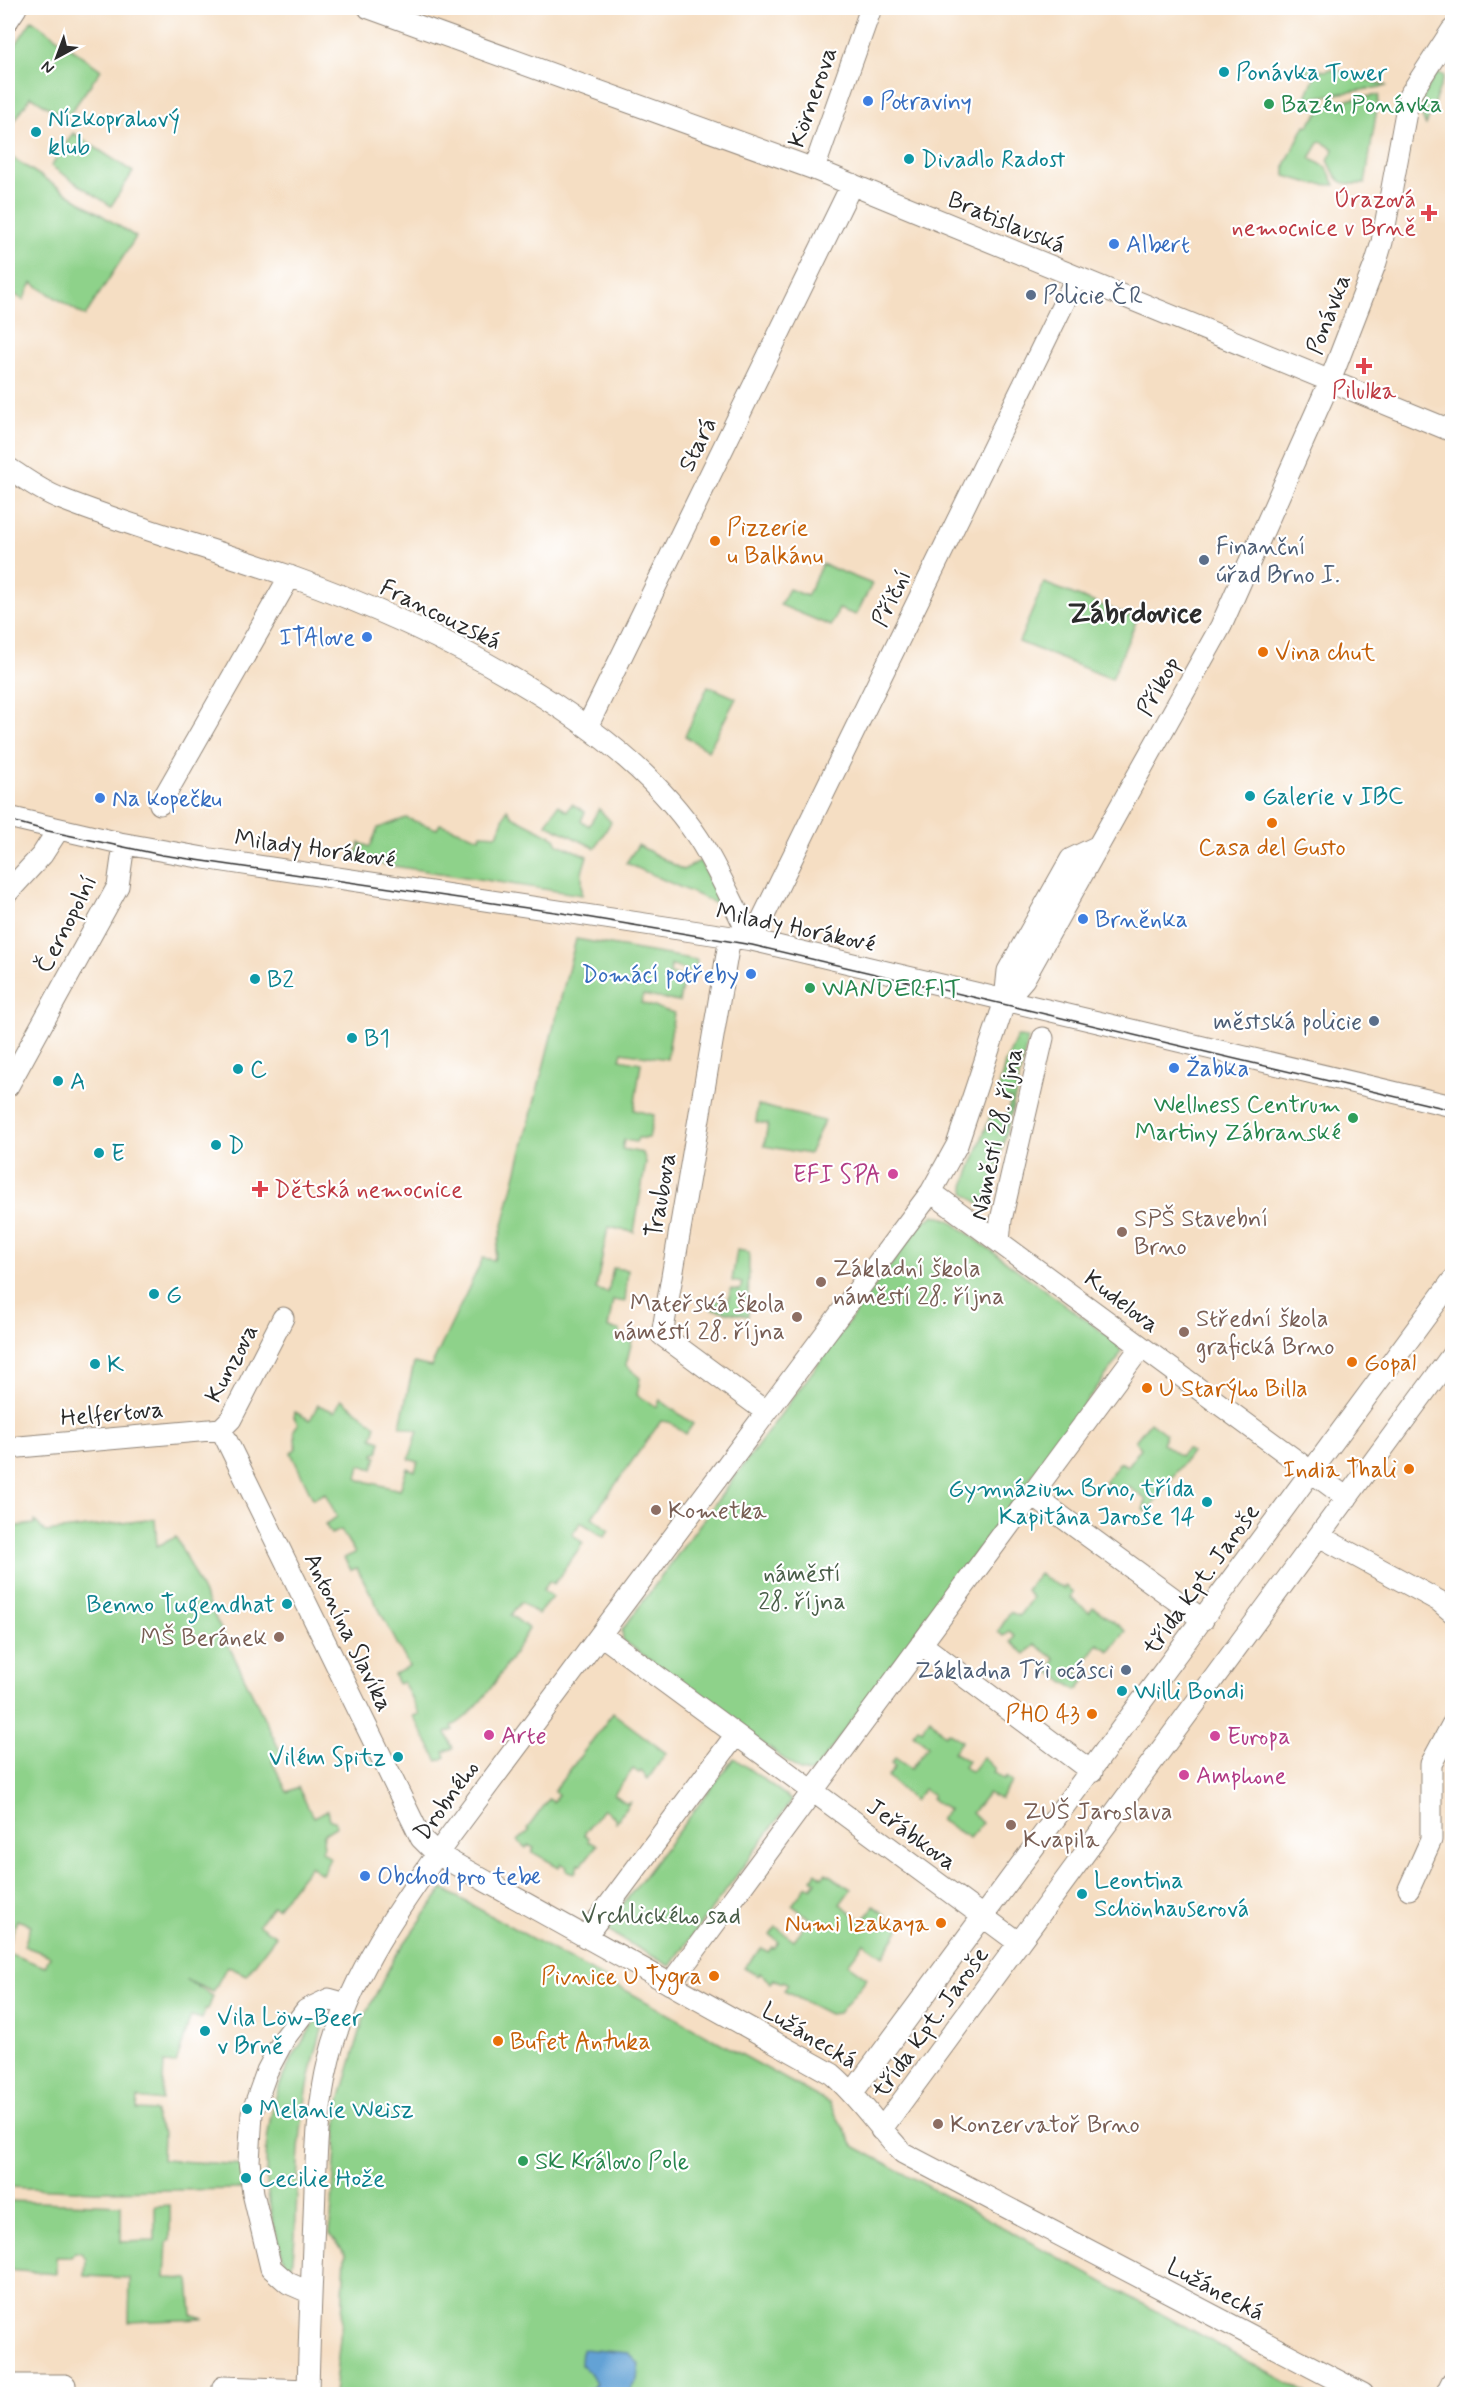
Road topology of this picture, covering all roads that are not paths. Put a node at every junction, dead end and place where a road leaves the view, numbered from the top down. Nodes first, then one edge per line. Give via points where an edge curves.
1 (16, 8) edge
2 (369, 8) edge
3 (871, 8) edge
4 (8, 21) edge
5 (1452, 30) edge
6 (814, 169) junction
7 (852, 184) junction
8 (1076, 278) junction
9 (1330, 381) junction
10 (1452, 431) edge
11 (8, 468) edge
12 (290, 576) junction
13 (587, 727) junction
14 (160, 804) dead end
15 (8, 817) edge
16 (58, 830) junction
17 (122, 844) junction
18 (8, 892) edge
19 (730, 937) junction
20 (752, 940) junction
21 (1005, 1001) junction
22 (1043, 1038) dead end
23 (8, 1086) edge
24 (1452, 1106) edge
25 (931, 1192) junction
26 (999, 1242) junction
27 (1452, 1281) edge
28 (283, 1318) dead end
29 (1141, 1347) junction
30 (1452, 1355) edge
31 (765, 1411) junction
32 (221, 1429) junction
33 (8, 1448) edge
34 (1311, 1472) junction
35 (1032, 1495) junction
36 (1347, 1498) junction
37 (1319, 1536) junction
38 (1452, 1612) edge
39 (1203, 1620) junction
40 (601, 1635) junction
41 (921, 1644) junction
42 (1452, 1725) edge
43 (735, 1736) junction
44 (1092, 1772) junction
45 (811, 1792) junction
46 (437, 1854) junction
47 (1410, 1889) dead end
48 (982, 1918) junction
49 (585, 1937) junction
50 (1020, 1943) junction
51 (670, 1984) junction
52 (347, 2004) junction
53 (853, 2092) junction
54 (881, 2130) junction
55 (311, 2293) junction
56 (1452, 2382) edge
57 (8, 2385) edge
58 (65, 2385) dead end
59 (223, 2387) dead end
60 (308, 2392) edge
61 (1363, 2394) edge
62 (1446, 2394) edge

1 - 4 street
2 - 6 street, Bratislavská
3 - 6 street, Körnerova
5 - 9 street, Ponávka via 1409,96 1382,242
6 - 7 street, Bratislavská
7 - 8 street, Bratislavská
7 - 13 street, Stará
8 - 9 street, Bratislavská
8 - 20 street, Příční
9 - 10 street, Bratislavská
9 - 21 street, Příkop via 1221,626 1024,979
11 - 12 street, Francouzská via 57,497
12 - 13 street, Francouzská via 409,624 503,672
12 - 14 street
13 - 20 street, Francouzská via 646,775 699,839
15 - 16 street, Milady Horákové
16 - 17 street, Milady Horákové
16 - 18 street via 42,855
17 - 19 street, Milady Horákové
17 - 23 street, Černopolní via 118,886
19 - 20 street, Milady Horákové
19 - 31 street, Traubova via 663,1335
20 - 21 street, Milady Horákové
21 - 24 street, Milady Horákové
21 - 25 street, Náměstí 28. října via 957,1145
22 - 26 street, Náměstí 28. října
25 - 26 street, Kudelova
25 - 31 street
26 - 29 street, Kudelova
27 - 34 street, třída Kpt. Jaroše
28 - 32 street, Kunzova via 231,1419
29 - 34 street, Kudelova
29 - 35 street
30 - 36 street, třída Kpt. Jaroše
31 - 40 street
32 - 33 street, Helfertova
32 - 46 street, Antonína Slavíka via 421,1838
34 - 36 street
34 - 39 street, třída Kpt. Jaroše
35 - 39 street
35 - 41 street
36 - 37 street, třída Kpt. Jaroše
37 - 38 street via 1439,1601
37 - 50 street, třída Kpt. Jaroše
39 - 44 street, třída Kpt. Jaroše
40 - 43 street
40 - 46 street, Drobného
41 - 44 street
41 - 45 street
42 - 47 street via 1431,1764 1431,1840
43 - 45 street
43 - 49 street
44 - 48 street, třída Kpt. Jaroše
45 - 48 street, Jeřábkova
45 - 51 street
46 - 49 street, Lužánecká
46 - 52 street, Drobného via 391,1921
48 - 50 street, třída Kpt. Jaroše
48 - 53 street, třída Kpt. Jaroše
49 - 51 street, Lužánecká
50 - 54 street, třída Kpt. Jaroše
51 - 53 street, Lužánecká via 832,2074
52 - 55 street, Drobného via 329,2057 319,2109
52 - 55 street via 329,1999 306,2010 271,2063 252,2113 249,2161 271,2268 288,2283
53 - 54 street, Lužánecká
54 - 61 street, Lužánecká via 903,2153
55 - 60 street, Drobného
56 - 62 street
57 - 58 street
59 - 60 street

